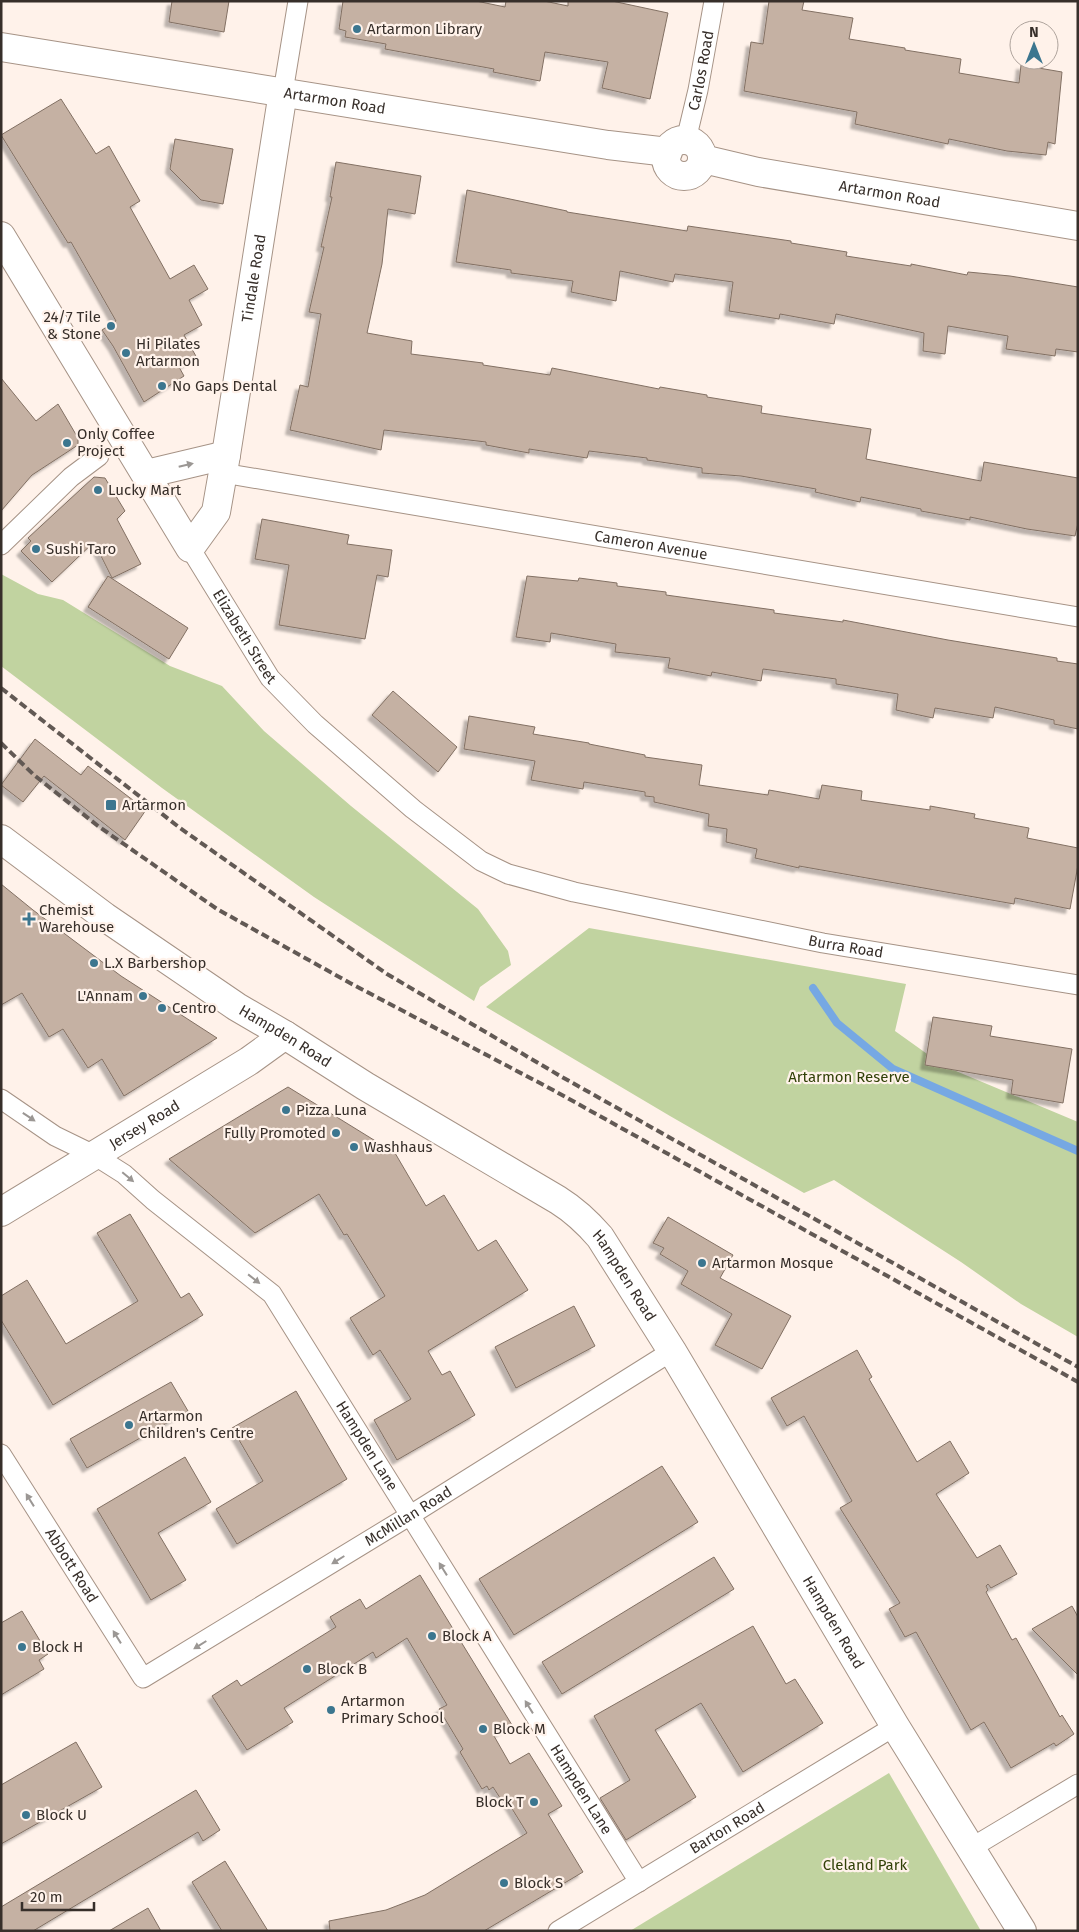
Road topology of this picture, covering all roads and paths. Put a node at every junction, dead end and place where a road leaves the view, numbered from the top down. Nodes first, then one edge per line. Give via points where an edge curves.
1 (298, 1) edge
2 (714, 1) edge
3 (1, 47) edge
4 (283, 92) junction
5 (685, 150) junction
6 (1078, 226) edge
7 (1, 236) edge
8 (99, 456) dead end
9 (225, 464) junction
10 (146, 474) junction
11 (1, 545) edge
12 (190, 548) junction
13 (1078, 617) edge
14 (1, 839) edge
15 (615, 900) joint
16 (1078, 985) edge
17 (285, 1035) junction
18 (1, 1099) edge
19 (94, 1155) junction
20 (1, 1212) edge
21 (672, 1351) junction
22 (1, 1454) edge
23 (409, 1516) junction
24 (143, 1678) joint
25 (895, 1726) junction
26 (1078, 1784) edge
27 (971, 1848) junction
28 (639, 1882) junction
29 (558, 1931) edge
30 (1022, 1931) edge

1 - 4 street, Tindale Road
2 - 5 street, Carlos Road
3 - 4 street, Artarmon Road
4 - 5 street, Artarmon Road via 608,145
4 - 9 street, Tindale Road
5 - 6 street, Artarmon Road via 758,172
7 - 10 street, Elizabeth Street
8 - 11 street via 71,478
10 -> 9 street
9 - 12 street, Tindale Road via 216,512
9 - 13 street, Cameron Avenue
10 - 12 street, Elizabeth Street
12 - 15 street, Elizabeth Street via 270,678 316,724 413,809 481,861 508,874
14 - 17 street, Hampden Road via 169,962
15 - 16 street, Burra Road via 823,943
17 - 19 street, Jersey Road via 249,1062
17 - 21 street, Hampden Road via 574,1210 600,1237
18 -> 19 street, Hampden Lane via 55,1136
19 - 20 street, Jersey Road
19 -> 23 street, Hampden Lane via 124,1174 272,1294
21 - 23 street, McMillan Road
21 - 25 street, Hampden Road
24 -> 22 street, Abbott Road
23 -> 24 street, McMillan Road
28 -> 23 street, Hampden Lane
25 - 27 street, Hampden Road
25 - 28 street, Barton Road
26 - 27 street
27 - 30 street, Hampden Road
28 - 29 street, Barton Road

